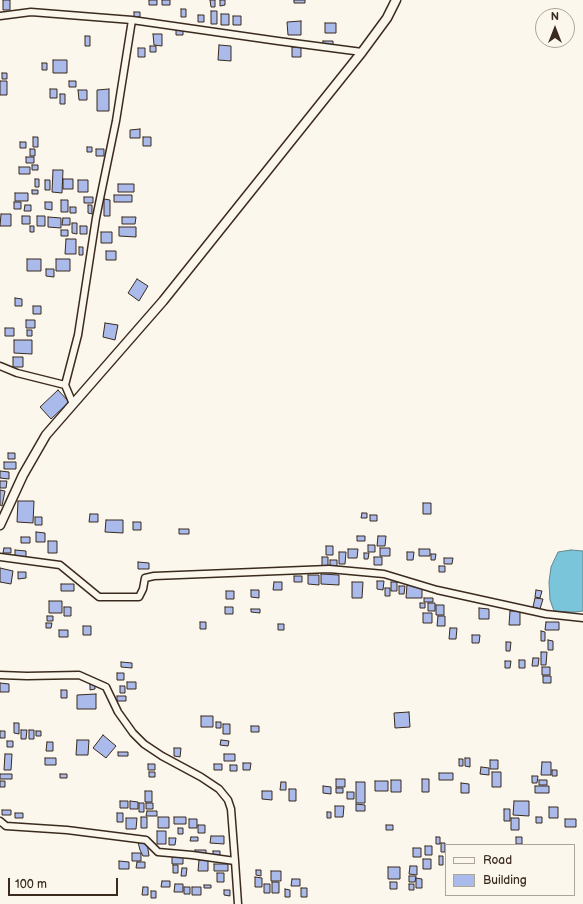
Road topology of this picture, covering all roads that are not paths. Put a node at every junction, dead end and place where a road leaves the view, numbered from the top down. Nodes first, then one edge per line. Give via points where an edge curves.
1 (396, 0) edge
2 (0, 16) edge
3 (132, 20) junction
4 (362, 52) junction
5 (0, 366) edge
6 (65, 385) junction
7 (73, 404) junction
8 (0, 525) edge
9 (0, 557) edge
10 (583, 618) edge
11 (0, 675) edge
12 (0, 821) edge
13 (235, 861) junction
14 (238, 904) edge

1 - 4 main road via 387,18
2 - 3 street via 31,12
3 - 4 street
3 - 6 street via 116,121 96,218 78,335
4 - 7 main road via 163,301
5 - 6 street
6 - 7 street
7 - 8 main road via 46,435 23,475
9 - 10 street via 60,565 99,597 139,597 145,578 154,576 329,569 384,574 437,590 546,614
11 - 13 street via 79,675 106,687 118,712 144,744 201,777 219,789 228,800
12 - 13 street via 6,826 67,830 146,840 158,852
13 - 14 street

